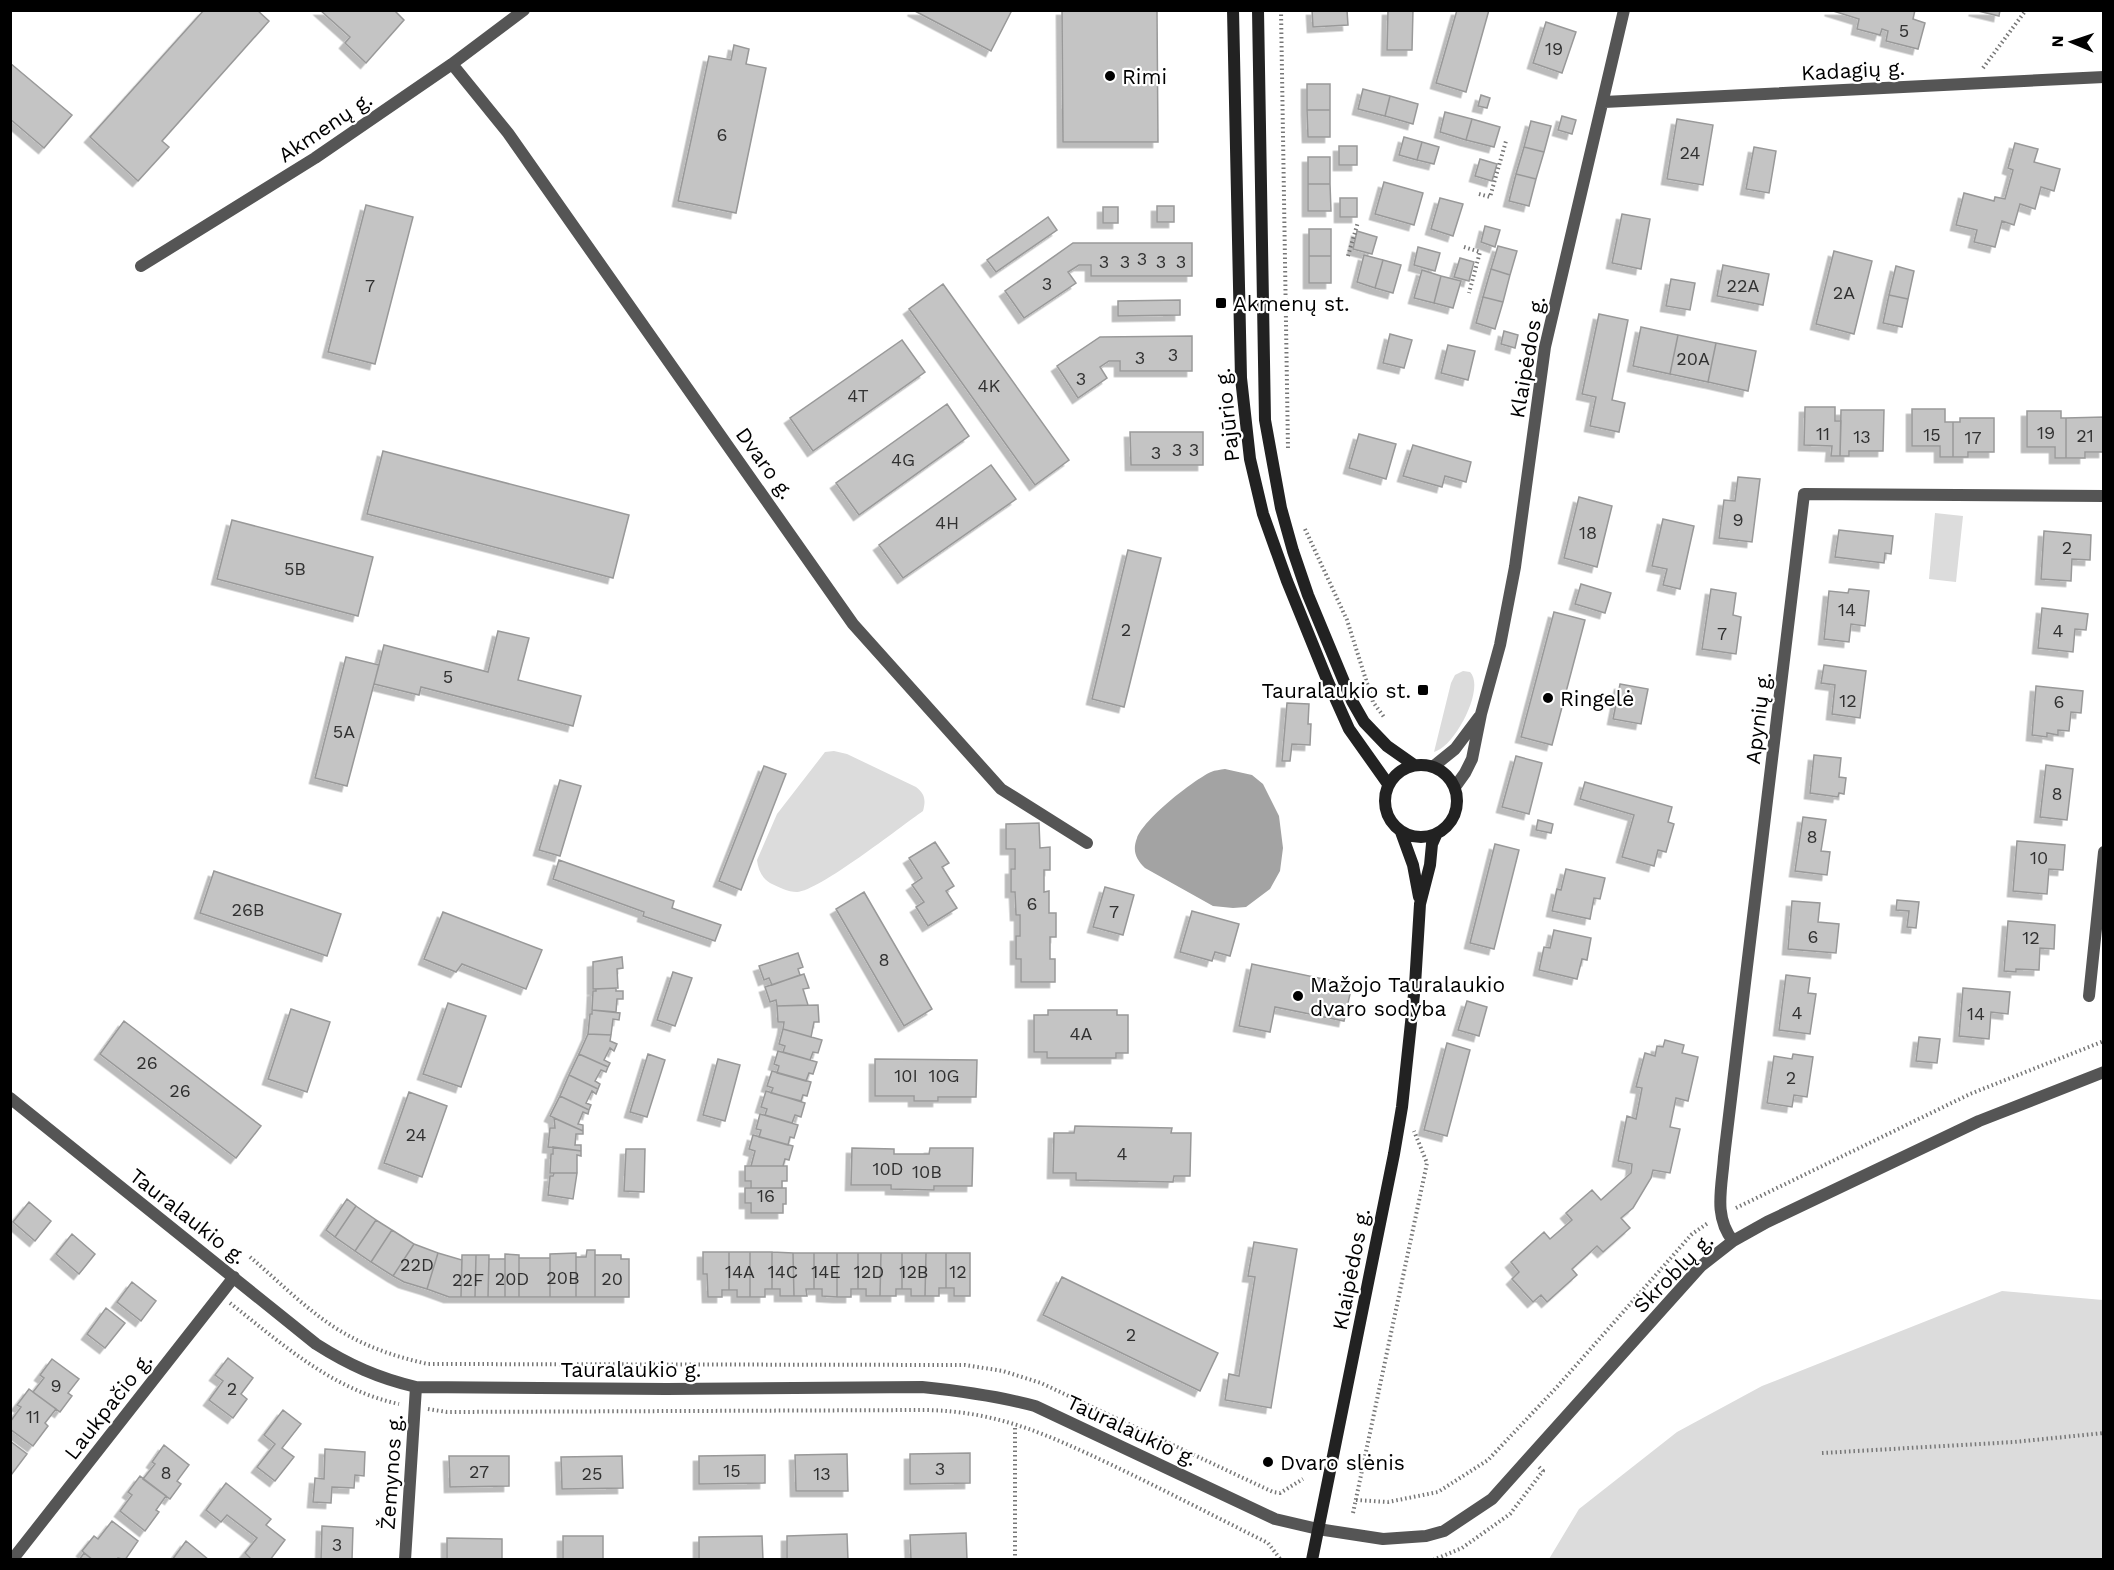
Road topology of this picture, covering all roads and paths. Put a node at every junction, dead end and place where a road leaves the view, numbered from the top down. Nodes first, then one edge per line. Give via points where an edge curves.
1 (524, 10) edge
2 (1233, 10) edge
3 (1258, 10) edge
4 (1281, 10) edge
5 (1624, 10) edge
6 (2026, 10) edge
7 (452, 64) junction
8 (2103, 77) edge
9 (1972, 83) junction
10 (1604, 102) junction
11 (1506, 141) dead end
12 (1479, 194) dead end
13 (1358, 222) dead end
14 (1464, 248) dead end
15 (1348, 256) dead end
16 (141, 266) dead end
17 (1469, 293) dead end
18 (1288, 451) dead end
19 (2103, 496) edge
20 (1301, 521) dead end
21 (1481, 714) junction
22 (1385, 718) dead end
23 (1414, 765) junction
24 (1434, 766) junction
25 (1388, 784) junction
26 (1455, 787) junction
27 (1401, 832) junction
28 (1436, 835) junction
29 (1087, 843) dead end
30 (2103, 852) edge
31 (1420, 904) junction
32 (2089, 996) dead end
33 (2103, 1072) edge
34 (10, 1098) edge
35 (1412, 1127) dead end
36 (1733, 1241) junction
37 (234, 1277) junction
38 (220, 1295) junction
39 (416, 1387) junction
40 (415, 1408) junction
41 (1016, 1425) junction
42 (2103, 1433) edge
43 (1822, 1453) dead end
44 (1353, 1513) dead end
45 (1318, 1529) junction
46 (12, 1560) edge
47 (405, 1560) edge
48 (1015, 1560) edge
49 (1281, 1560) edge
50 (1312, 1560) edge

1 - 7 street, Akmenų g.
2 - 25 main road, Pajūrio g. via 1241,378 1250,459 1263,514 1328,682 1349,729
3 - 23 main road, Pajūrio g. via 1265,420 1281,508 1308,595 1352,701 1364,722 1387,746
4 - 18 path
5 - 10 street, Klaipėdos g.
6 - 9 path
7 - 16 street, Akmenų g. via 315,158
7 - 29 street, Dvaro g. via 508,133 853,624 1001,789
8 - 9 street, Kadagių g.
9 - 10 street, Kadagių g.
10 - 21 street, Klaipėdos g. via 1545,347 1515,567
11 - 12 path via 1490,197
13 - 15 path
14 - 17 path via 1480,252
19 - 36 street, Apynių g. via 1804,494 1724,1157 1720,1216
20 - 22 path via 1347,620 1373,702
21 - 24 street, Klaipėdos g. via 1455,749
21 - 26 street, Klaipėdos g. via 1472,759
23 - 24 main road
23 - 25 main road via 1395,775
24 - 26 main road
25 - 27 main road via 1385,806
26 - 28 main road via 1458,798 1453,820
27 - 28 main road via 1413,837
27 - 31 main road via 1413,865
28 - 31 main road
30 - 32 street
31 - 45 main road, Klaipėdos g. via 1402,1107
33 - 36 street, Skroblų g. via 1979,1121
34 - 37 street, Tauralaukio g.
35 - 44 path via 1427,1163
36 - 45 street, Skroblų g. via 1701,1266 1492,1499 1469,1516 1426,1536 1383,1539
37 - 38 street, Laukpačio g.
37 - 39 street, Tauralaukio g. via 316,1344 347,1363 386,1380
38 - 40 path via 307,1364 370,1396
38 - 46 street, Laukpačio g.
39 - 40 street, Žemynos g.
39 - 45 street, Tauralaukio g. via 964,1391 1035,1406 1275,1519
40 - 41 path via 447,1412 951,1411
40 - 47 street, Žemynos g.
41 - 48 path
41 - 49 path via 1043,1433 1268,1543
42 - 43 path
45 - 50 main road, Klaipėdos g.

